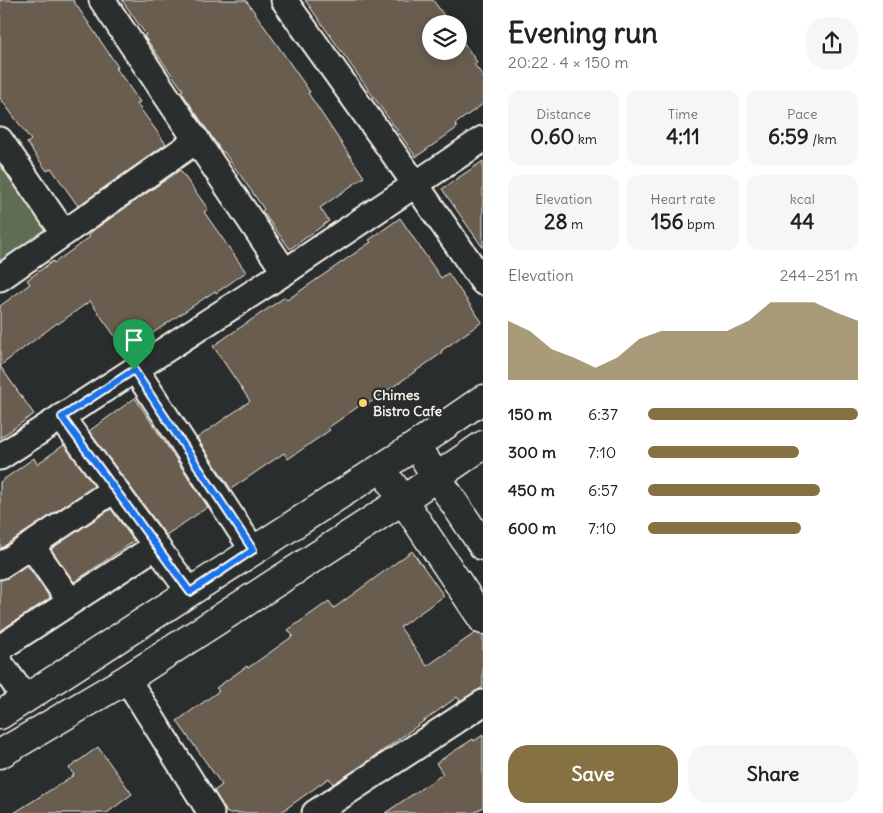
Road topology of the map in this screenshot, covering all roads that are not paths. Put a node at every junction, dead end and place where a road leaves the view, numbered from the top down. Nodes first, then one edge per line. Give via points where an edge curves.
1 (102, 0) edge
2 (284, 0) edge
3 (483, 139) edge
4 (0, 140) edge
5 (197, 140) junction
6 (416, 185) junction
7 (64, 233) junction
8 (285, 272) junction
9 (0, 278) edge
10 (483, 282) edge
11 (134, 370) junction
12 (483, 399) edge
13 (62, 417) junction
14 (483, 445) edge
15 (415, 446) junction
16 (0, 457) edge
17 (381, 467) junction
18 (437, 476) junction
19 (115, 489) junction
20 (403, 500) junction
21 (31, 545) junction
22 (156, 546) junction
23 (483, 546) edge
24 (253, 550) junction
25 (0, 566) edge
26 (190, 592) junction
27 (70, 601) junction
28 (483, 620) edge
29 (0, 648) edge
30 (0, 663) edge
31 (127, 679) junction
32 (26, 699) junction
33 (483, 702) edge
34 (0, 715) edge
35 (0, 754) edge
36 (211, 813) edge
37 (315, 813) edge

1 - 5 street
2 - 6 street
3 - 6 street
4 - 7 street
5 - 7 street
5 - 8 street
6 - 8 street
6 - 10 street
7 - 9 street
8 - 11 street
11 - 13 street
11 - 24 street
12 - 15 street
13 - 16 street
13 - 19 street
14 - 18 street
15 - 17 street
15 - 18 street
17 - 20 street
17 - 24 street
18 - 20 street
18 - 23 street
19 - 21 street
19 - 22 street
20 - 28 street
20 - 31 street
21 - 25 street
21 - 27 street
22 - 26 street
22 - 27 street
24 - 26 street
26 - 32 street
27 - 29 street
30 - 32 street
31 - 35 street
31 - 36 street
32 - 34 street
33 - 37 street

